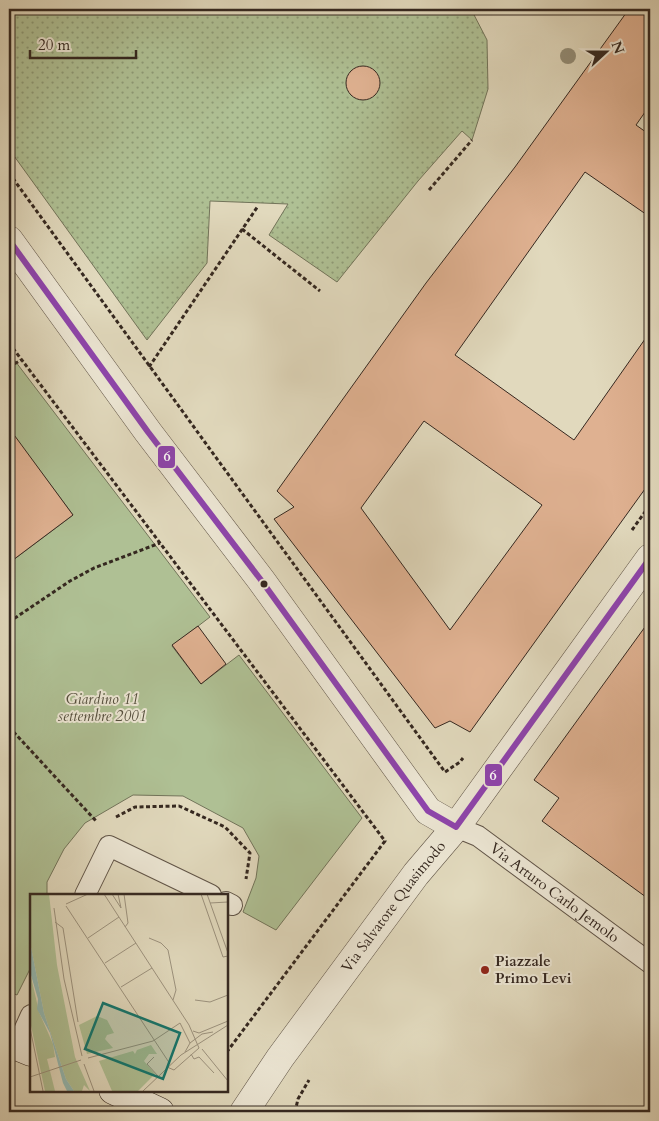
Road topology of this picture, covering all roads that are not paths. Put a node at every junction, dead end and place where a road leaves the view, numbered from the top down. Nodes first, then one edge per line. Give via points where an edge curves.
1 (9, 240) edge
2 (650, 558) edge
3 (456, 827) junction
4 (85, 894) edge
5 (209, 894) edge
6 (650, 963) edge
7 (30, 1018) edge
8 (19, 1047) edge
9 (115, 1091) edge
10 (160, 1112) edge
11 (244, 1112) edge

1 - 3 street via 428,811
2 - 3 street, Via Salvatore Quasimodo
3 - 6 lane, Via Arturo Carlo Jemolo via 478,836
3 - 11 street, Via Salvatore Quasimodo via 416,874
4 - 5 lane via 109,846
7 - 8 lane
9 - 10 street

